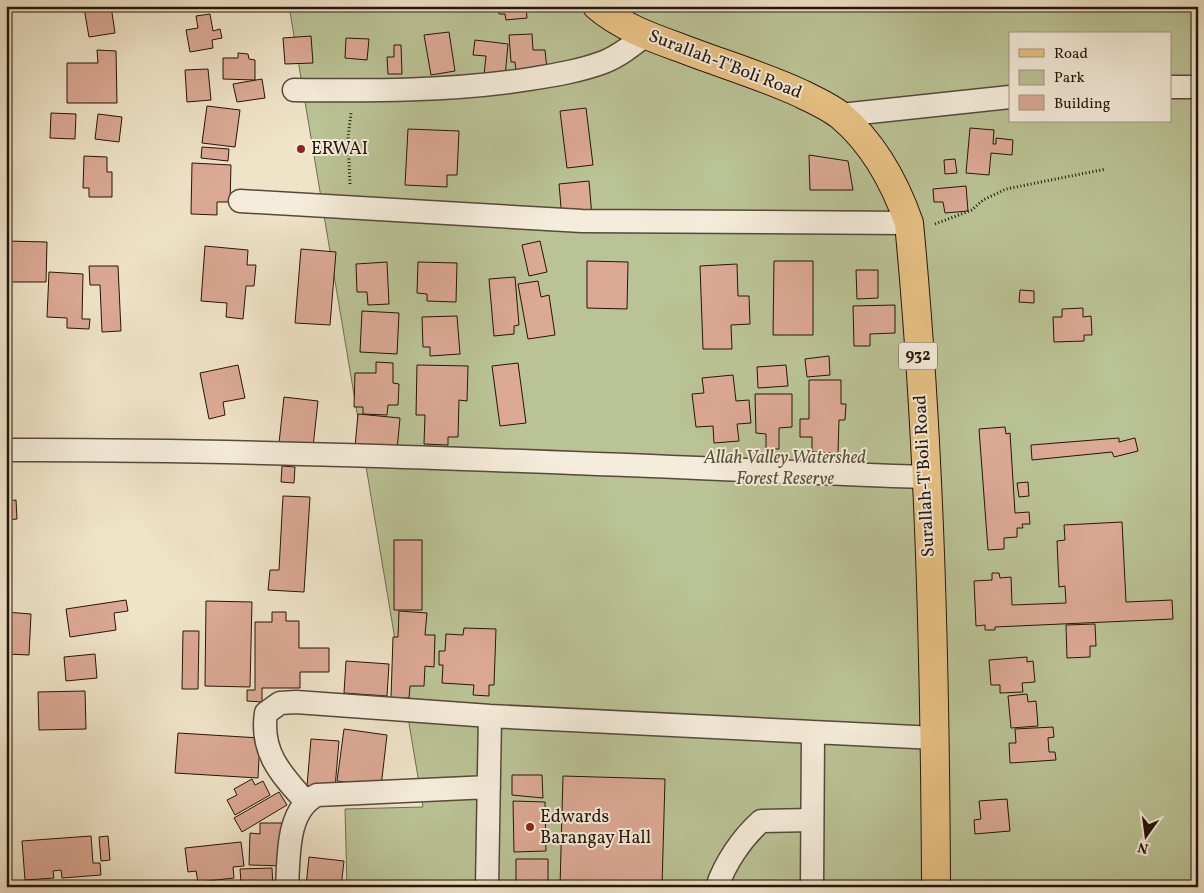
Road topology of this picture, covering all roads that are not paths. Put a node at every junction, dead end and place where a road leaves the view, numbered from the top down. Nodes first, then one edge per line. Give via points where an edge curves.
1 (597, 6) edge
2 (646, 35) junction
3 (1172, 87) edge
4 (1198, 87) edge
5 (294, 90) dead end
6 (1009, 97) edge
7 (841, 115) junction
8 (240, 201) dead end
9 (910, 227) junction
10 (6, 450) edge
11 (926, 477) junction
12 (490, 716) junction
13 (813, 732) junction
14 (935, 738) junction
15 (489, 787) junction
16 (306, 802) junction
17 (812, 820) junction
18 (287, 887) edge
19 (487, 887) edge
20 (717, 887) edge
21 (812, 887) edge
22 (936, 887) edge

1 - 2 main road, Surallah-T'Boli Road / 932
2 - 5 street via 606,62 563,73 477,86 376,91
2 - 7 main road, Surallah-T'Boli Road / 932 via 763,76
3 - 4 street
6 - 7 street
7 - 9 main road, Surallah-T'Boli Road / 932 via 878,156 899,195
8 - 9 street via 582,221
9 - 11 main road, Surallah-T'Boli Road / 932
10 - 11 street via 343,456
11 - 14 main road, Surallah-T'Boli Road / 932
12 - 13 street
12 - 15 street
12 - 16 street via 306,702 280,703 266,713 264,725 269,749 274,765
13 - 14 street
13 - 17 street
14 - 22 main road, Surallah-T'Boli Road / 932
15 - 16 street via 317,795
15 - 19 street
16 - 18 street via 292,829
17 - 20 street via 760,821 734,854
17 - 21 street

